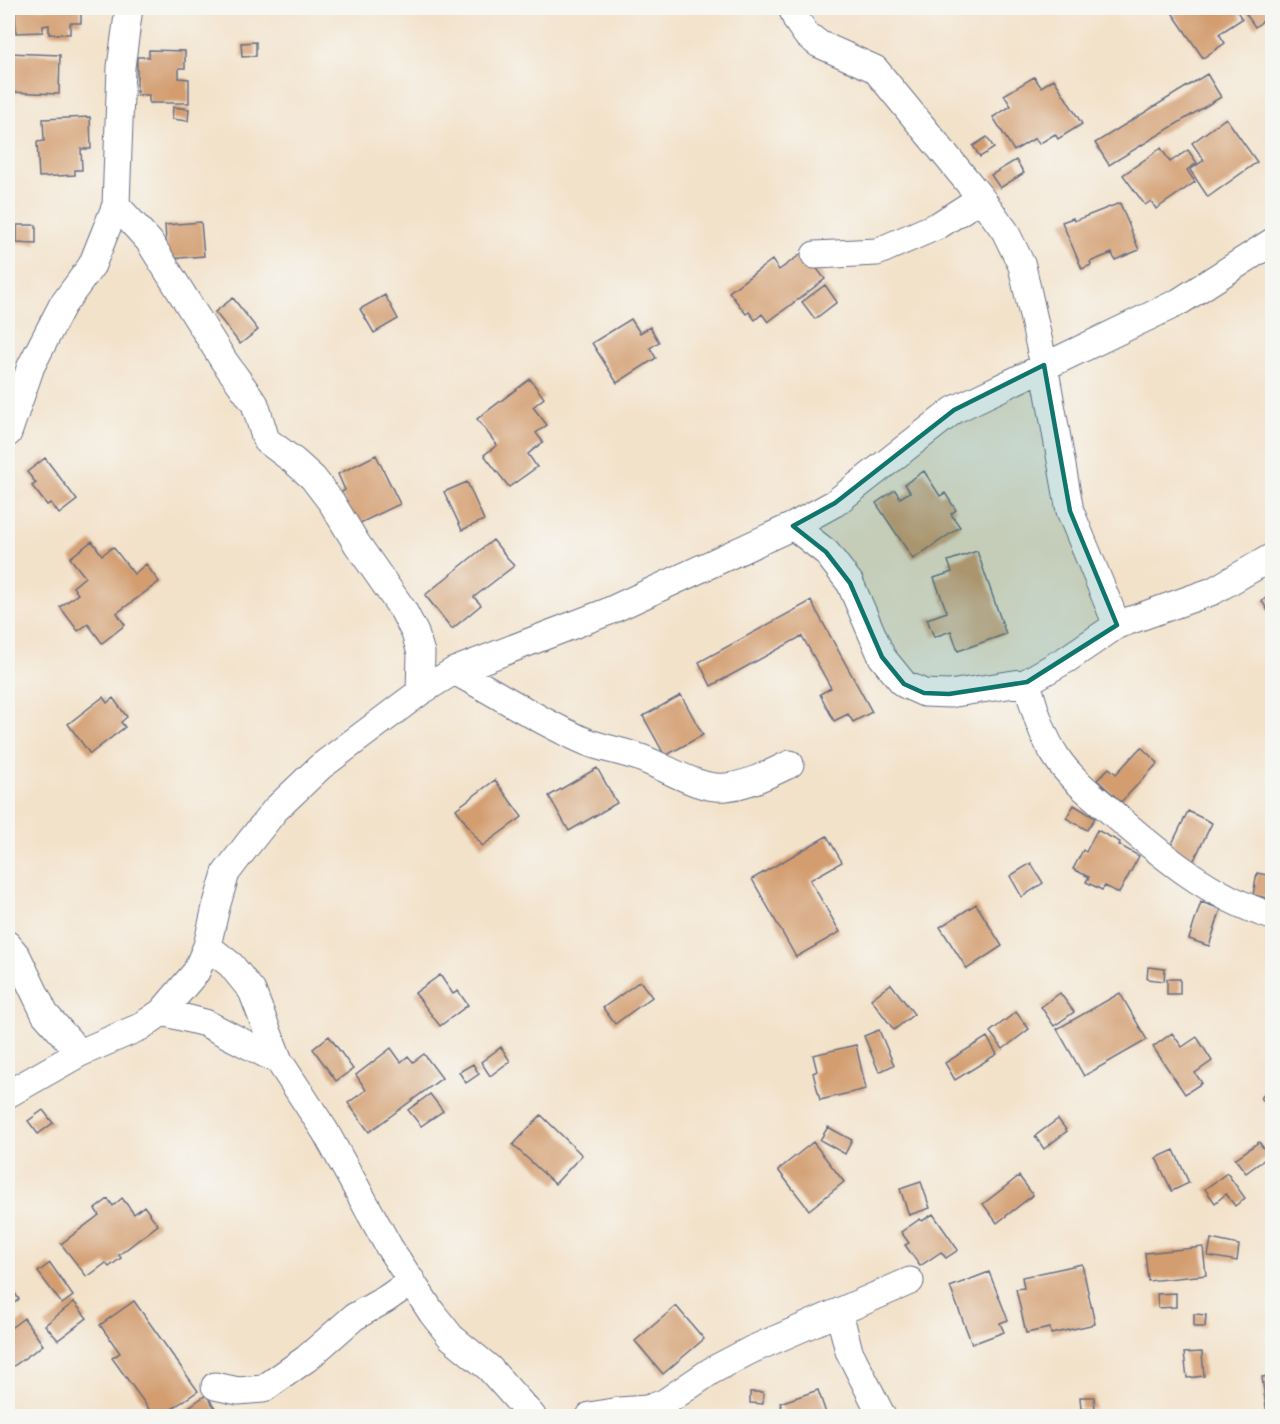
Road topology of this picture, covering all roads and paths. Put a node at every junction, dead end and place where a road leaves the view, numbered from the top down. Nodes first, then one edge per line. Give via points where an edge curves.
1 (129, 8) edge
2 (792, 8) edge
3 (981, 198) junction
4 (116, 206) junction
5 (1272, 242) edge
6 (815, 255) dead end
7 (1044, 365) junction
8 (8, 433) edge
9 (793, 526) junction
10 (1272, 556) edge
11 (1117, 625) junction
12 (454, 671) junction
13 (1027, 682) junction
14 (420, 692) junction
15 (790, 764) dead end
16 (1272, 916) edge
17 (8, 945) edge
18 (207, 946) junction
19 (162, 1012) junction
20 (80, 1053) junction
21 (279, 1061) junction
22 (8, 1094) edge
23 (412, 1281) junction
24 (910, 1281) dead end
25 (839, 1312) junction
26 (215, 1386) dead end
27 (532, 1416) edge
28 (590, 1416) edge
29 (882, 1416) edge

1 - 4 street via 121,67
2 - 3 street via 801,28 819,44 875,69
3 - 6 street via 939,225 877,252
3 - 7 street via 1005,231 1022,266
4 - 8 street via 92,265 62,306 32,366
4 - 14 street via 149,241 255,404 266,441 313,478 402,610 421,653
5 - 7 street via 1179,302
7 - 9 street via 954,410 835,503
7 - 11 street via 1070,511
9 - 12 street via 607,612
9 - 13 street via 826,552 849,583 882,657 904,684 924,693 949,694
10 - 11 street via 1213,591
11 - 13 street
12 - 14 street
12 - 15 street via 588,742 707,785 724,788 751,782
13 - 16 street via 1036,713 1057,758 1079,784 1166,858 1224,895
14 - 18 street via 320,767 275,810 226,873
17 - 20 street via 45,1014
18 - 19 street via 196,972
18 - 21 street via 231,965 252,991
19 - 20 street via 140,1027
19 - 21 street via 205,1023
20 - 22 street
21 - 23 street via 325,1131
23 - 26 street via 354,1317 306,1359 263,1389 238,1391
23 - 27 street via 451,1337 489,1368
24 - 25 street
25 - 28 street via 731,1360 664,1403
25 - 29 street via 849,1351

